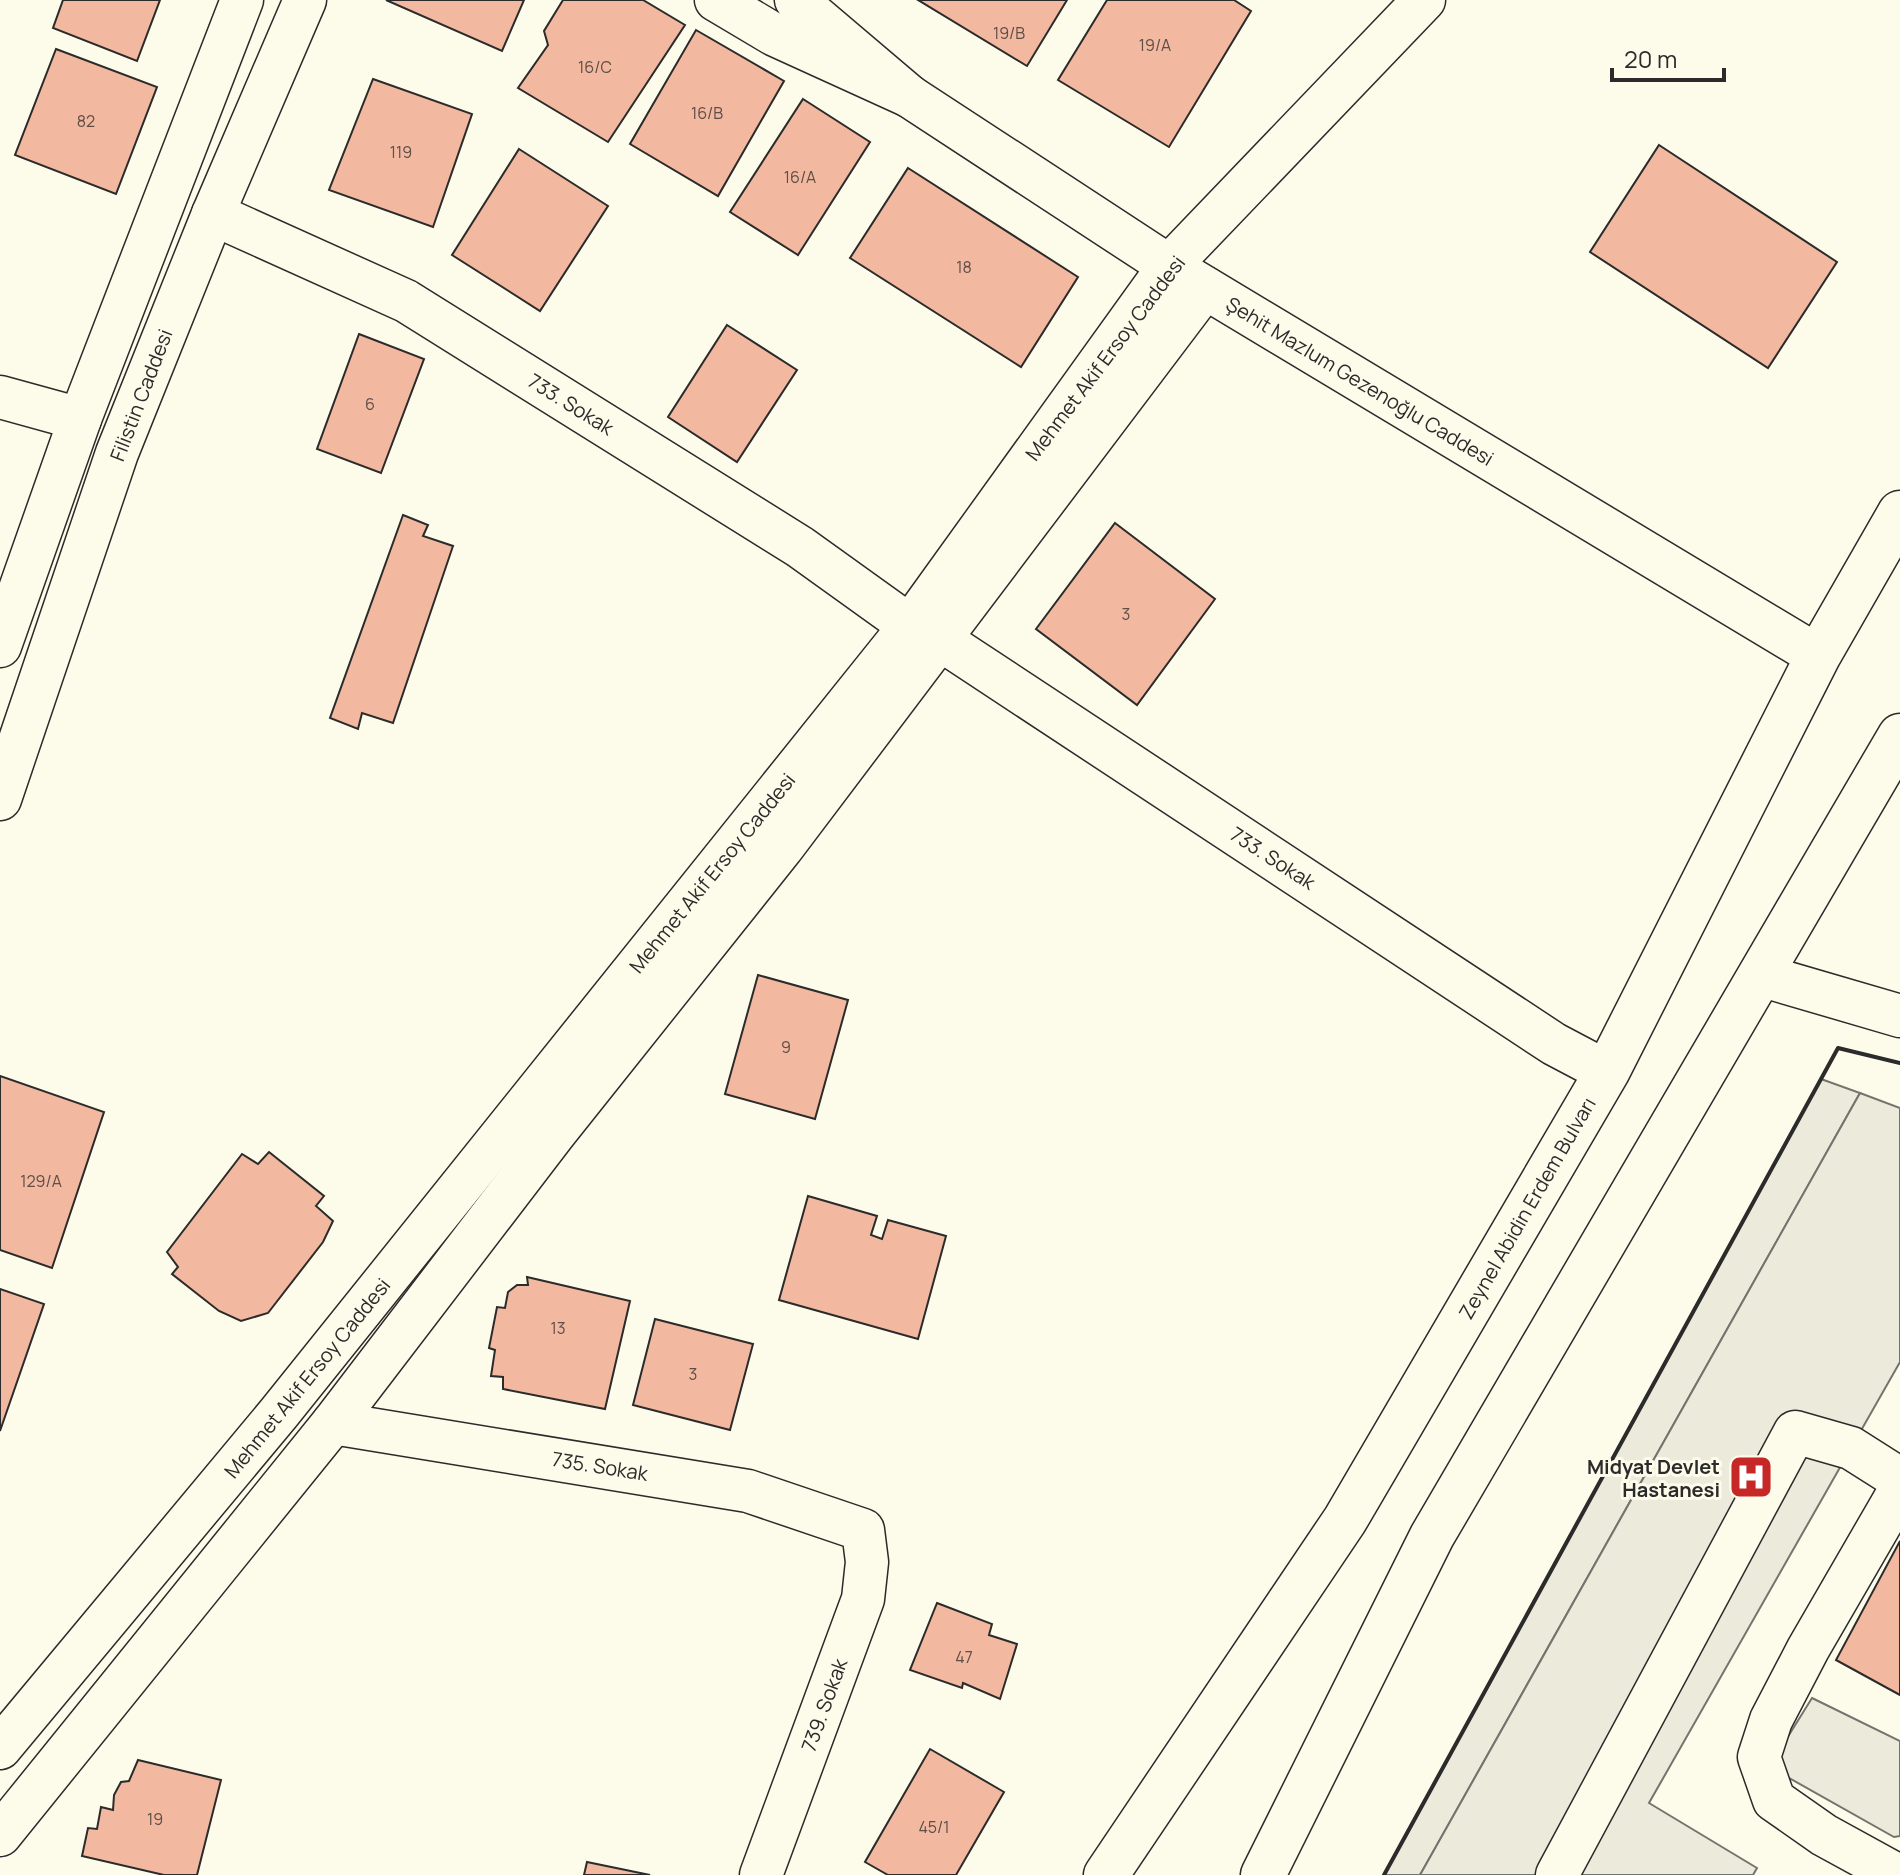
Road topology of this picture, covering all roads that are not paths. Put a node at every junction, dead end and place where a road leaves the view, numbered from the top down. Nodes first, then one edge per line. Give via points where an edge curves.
1 (242, 0) edge
2 (305, 0) edge
3 (716, 0) edge
4 (796, 0) edge
5 (1424, 0) edge
6 (909, 96) junction
7 (213, 214) junction
8 (1169, 266) junction
9 (1205, 288) junction
10 (0, 397) edge
11 (80, 419) junction
12 (1900, 513) edge
13 (926, 633) junction
14 (0, 646) edge
15 (1818, 656) junction
16 (1900, 736) edge
17 (0, 799) edge
18 (1760, 975) junction
19 (1900, 1016) edge
20 (1607, 1072) junction
21 (333, 1423) junction
22 (1900, 1479) edge
23 (1900, 1490) edge
24 (863, 1530) joint
25 (0, 1748) edge
26 (0, 1835) edge
27 (761, 1875) edge
28 (1106, 1875) edge
29 (1263, 1875) edge
30 (1557, 1875) edge
31 (1897, 1875) edge

1 - 11 street
2 - 7 street, Filistin Caddesi
3 - 6 street, Şehit Mazlum Gezenoğlu Caddesi via 775,35
4 - 6 street, Şehit Mazlum Gezenoğlu Caddesi
5 - 8 street, Mehmet Akif Ersoy Caddesi
6 - 8 street, Şehit Mazlum Gezenoğlu Caddesi
7 - 13 street, 733. Sokak via 406,301 800,547
7 - 17 street, Filistin Caddesi via 117,453
8 - 9 street, Şehit Mazlum Gezenoğlu Caddesi
8 - 13 street, Mehmet Akif Ersoy Caddesi
9 - 13 street
9 - 15 street, Şehit Mazlum Gezenoğlu Caddesi
10 - 11 street
11 - 14 street
12 - 15 main road, Zeynel Abidin Erdem Bulvarı
13 - 20 street, 733. Sokak via 1554,1044
13 - 21 street
13 - 25 street, Mehmet Akif Ersoy Caddesi
15 - 20 main road, Zeynel Abidin Erdem Bulvarı
16 - 18 main road
18 - 19 street
18 - 29 main road via 1432,1536
20 - 28 main road, Zeynel Abidin Erdem Bulvarı via 1345,1520
21 - 24 street, 735. Sokak via 748,1491
21 - 26 street
22 - 30 street via 1851,1448 1795,1432
23 - 31 street via 1808,1649 1771,1720 1759,1757 1774,1800
24 - 27 street, 739. Sokak via 863,1599

